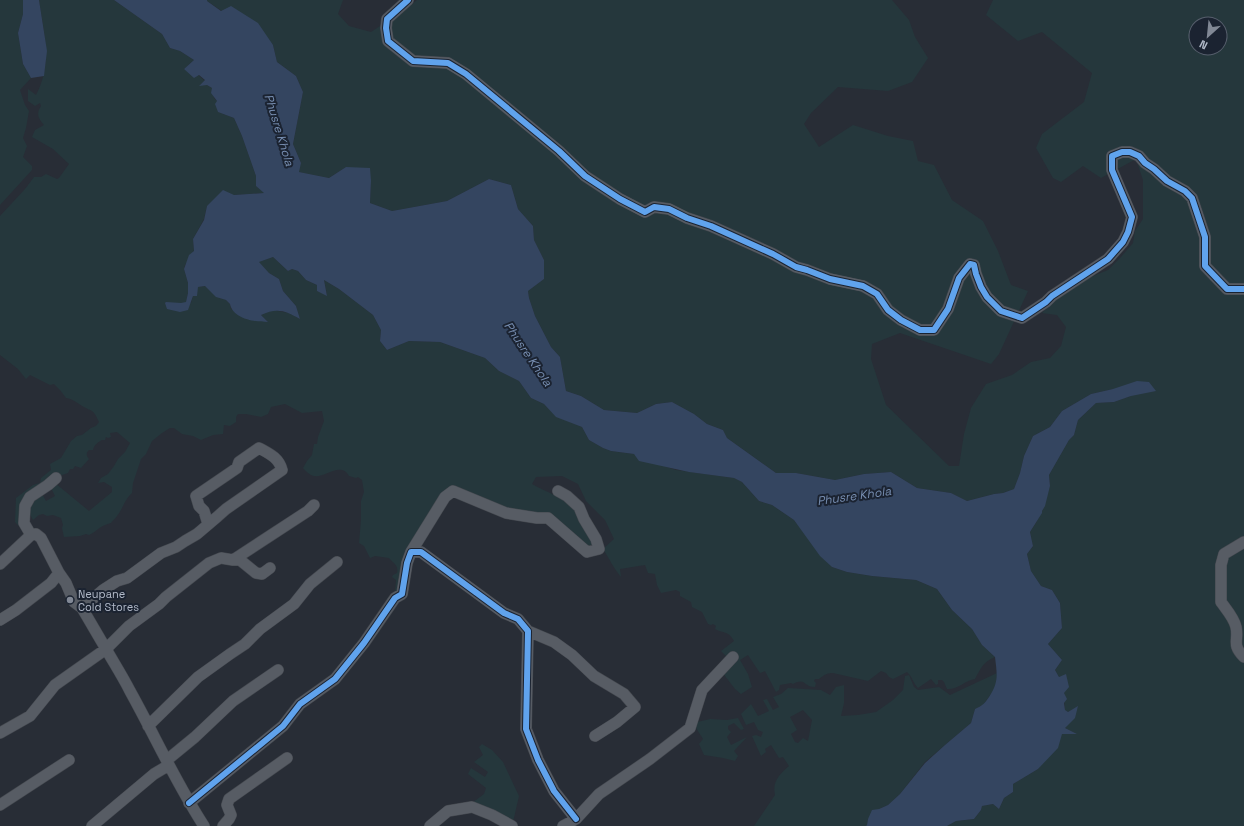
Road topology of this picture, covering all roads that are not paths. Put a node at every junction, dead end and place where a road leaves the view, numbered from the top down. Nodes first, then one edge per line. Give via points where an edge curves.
1 (408, 0) edge
2 (1244, 289) edge
3 (56, 478) dead end
4 (558, 491) dead end
5 (314, 505) dead end
6 (208, 524) junction
7 (32, 536) junction
8 (1244, 542) edge
9 (412, 552) junction
10 (233, 560) junction
11 (338, 562) dead end
12 (0, 564) edge
13 (270, 568) dead end
14 (59, 573) junction
15 (82, 608) junction
16 (0, 620) edge
17 (528, 631) junction
18 (106, 649) junction
19 (733, 657) dead end
20 (1244, 657) edge
21 (278, 670) dead end
22 (148, 726) junction
23 (0, 734) edge
24 (595, 736) dead end
25 (287, 758) dead end
26 (69, 760) dead end
27 (168, 762) junction
28 (190, 804) junction
29 (0, 805) edge
30 (576, 819) junction
31 (92, 826) edge
32 (204, 826) edge
33 (223, 826) edge
34 (430, 826) edge
35 (512, 826) edge
36 (563, 826) edge

1 - 2 street via 387,19 388,41 413,62 448,63 466,74 559,150 591,180 645,212 654,207 669,209 773,254 796,267 830,279 863,286 877,294 888,310 920,330 934,330 948,309 959,278 970,264 974,265 987,296 1000,311 1022,318 1108,259 1123,242 1132,218 1112,170 1112,156 1122,152 1139,156 1167,181 1192,198 1205,237 1205,266 1227,289
3 - 7 street via 30,497 25,506 24,523
4 - 9 street via 579,508 599,549 587,552 548,518 506,513 452,491 445,497
5 - 10 street
6 - 6 street via 282,470 280,463 259,448 239,462 237,468 196,496
6 - 15 street via 197,534 161,553 127,578 116,581
7 - 12 street
7 - 14 street via 36,534 41,538
8 - 20 street via 1224,554 1221,565 1221,602 1236,625 1236,645
9 - 17 street via 421,552 504,613 518,618
9 - 28 street via 407,563 402,594 395,598 335,679 300,704 282,726
10 - 13 street via 240,560 256,573 262,574
10 - 18 street via 221,558 210,563 129,626
11 - 22 street via 310,584 294,604 245,644 198,677
14 - 15 street via 74,602
14 - 16 street via 51,583
15 - 18 street
17 - 24 street via 554,642 594,676 624,694 636,707
17 - 30 street via 526,729 554,791
18 - 22 street
18 - 23 street via 55,685 30,716
19 - 30 street via 702,690 690,728 599,794
21 - 27 street via 233,701
22 - 27 street
25 - 33 street via 229,799 227,805 231,815
26 - 29 street
27 - 28 street
27 - 31 street
28 - 32 street
30 - 36 street
34 - 35 street via 448,811 472,807

